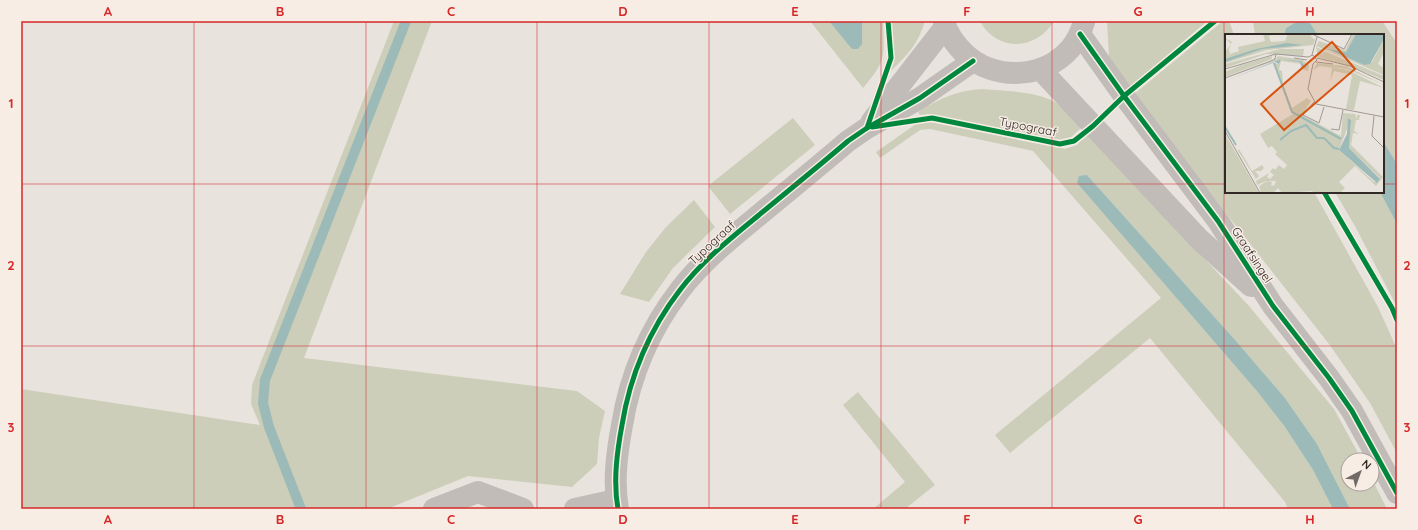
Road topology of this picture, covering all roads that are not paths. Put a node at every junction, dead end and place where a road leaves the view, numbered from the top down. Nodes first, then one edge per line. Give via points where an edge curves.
1 (945, 24) edge
2 (1082, 28) edge
3 (973, 61) junction
4 (1040, 69) junction
5 (866, 128) junction
6 (1273, 306) junction
7 (1397, 493) edge
8 (617, 504) edge
9 (434, 509) edge
10 (523, 509) edge
11 (575, 509) edge

1 - 3 street via 957,46
1 - 5 street, Typograaf
2 - 4 street via 1070,49 1056,61
2 - 6 street, Graafsingel via 1124,96 1218,221
3 - 4 street via 989,69 1006,73
3 - 5 street, Typograaf via 920,98
4 - 6 street, Graafsingel via 1199,239
5 - 8 street, Typograaf via 705,261 680,290 654,329 634,376 625,408 617,453
6 - 7 street, Graafsingel via 1352,411
8 - 11 street
9 - 10 street via 478,492

